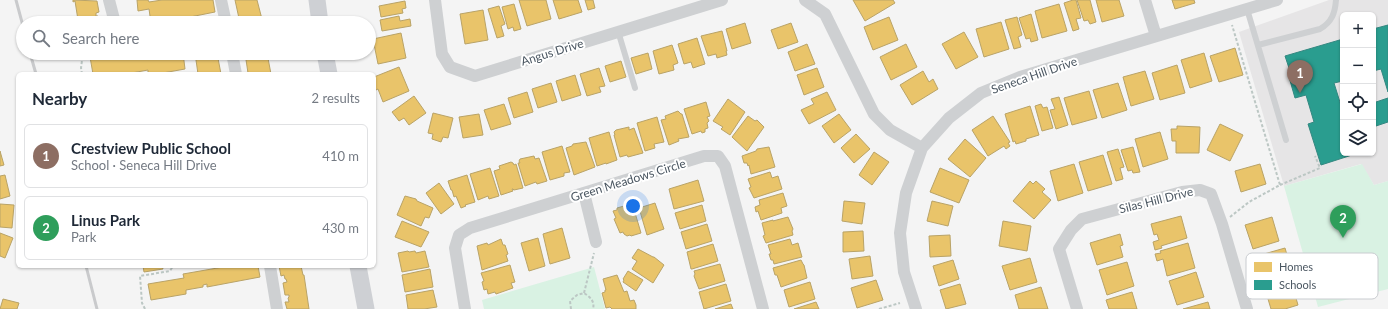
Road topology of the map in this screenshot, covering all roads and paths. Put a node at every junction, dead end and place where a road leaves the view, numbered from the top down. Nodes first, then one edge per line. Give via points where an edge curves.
1 (109, 0) edge
2 (221, 0) edge
3 (317, 0) edge
4 (435, 0) edge
5 (722, 0) edge
6 (805, 0) edge
7 (1145, 0) edge
8 (1277, 0) edge
9 (1336, 0) edge
10 (1247, 9) junction
11 (1228, 15) junction
12 (113, 16) edge
13 (225, 16) edge
14 (319, 16) edge
15 (618, 31) junction
16 (1156, 36) junction
17 (1258, 45) junction
18 (82, 60) edge
19 (233, 60) edge
20 (326, 60) edge
21 (82, 72) edge
22 (236, 72) edge
23 (328, 72) edge
24 (635, 88) dead end
25 (1286, 140) dead end
26 (922, 148) junction
27 (1315, 156) dead end
28 (1280, 186) junction
29 (584, 193) junction
30 (1222, 224) junction
31 (596, 242) joint
32 (172, 268) edge
33 (270, 268) edge
34 (358, 268) edge
35 (584, 293) junction
36 (900, 303) dead end
37 (145, 309) edge
38 (277, 309) edge
39 (366, 309) edge
40 (465, 309) edge
41 (571, 309) edge
42 (593, 309) edge
43 (764, 309) edge
44 (879, 309) edge
45 (916, 309) edge
46 (1077, 309) edge
47 (1247, 309) edge

1 - 12 street
2 - 13 street
3 - 14 main road
4 - 15 street, Angus Drive via 442,54 450,67 475,76
5 - 15 street, Angus Drive
6 - 26 street via 825,14 874,114 890,130
7 - 16 street
8 - 10 street, Seneca Hill Drive
9 - 17 lane via 1332,18 1320,29
10 - 11 street, Seneca Hill Drive
10 - 17 lane
11 - 16 street, Seneca Hill Drive
11 - 28 path
15 - 24 lane
16 - 26 street, Seneca Hill Drive via 1020,77 981,93 949,118
17 - 25 lane
18 - 21 path
19 - 22 street
20 - 23 main road
26 - 45 street, Seneca Hill Drive via 906,193 900,233 904,272
27 - 28 path via 1320,168
28 - 30 path via 1249,202
29 - 31 street
29 - 40 street, Green Meadows Circle via 470,228 459,235 455,248
29 - 43 street, Green Meadows Circle via 704,156 718,156 725,166
30 - 46 street, Silas Hill Drive via 1211,194 1200,190 1182,192 1082,219 1071,230 1060,248
30 - 47 street, Silas Hill Drive
31 - 35 path
32 - 37 path via 170,271 140,276 142,303
33 - 38 street
34 - 39 main road
35 - 41 path via 570,301
35 - 42 path via 591,298
36 - 44 path

